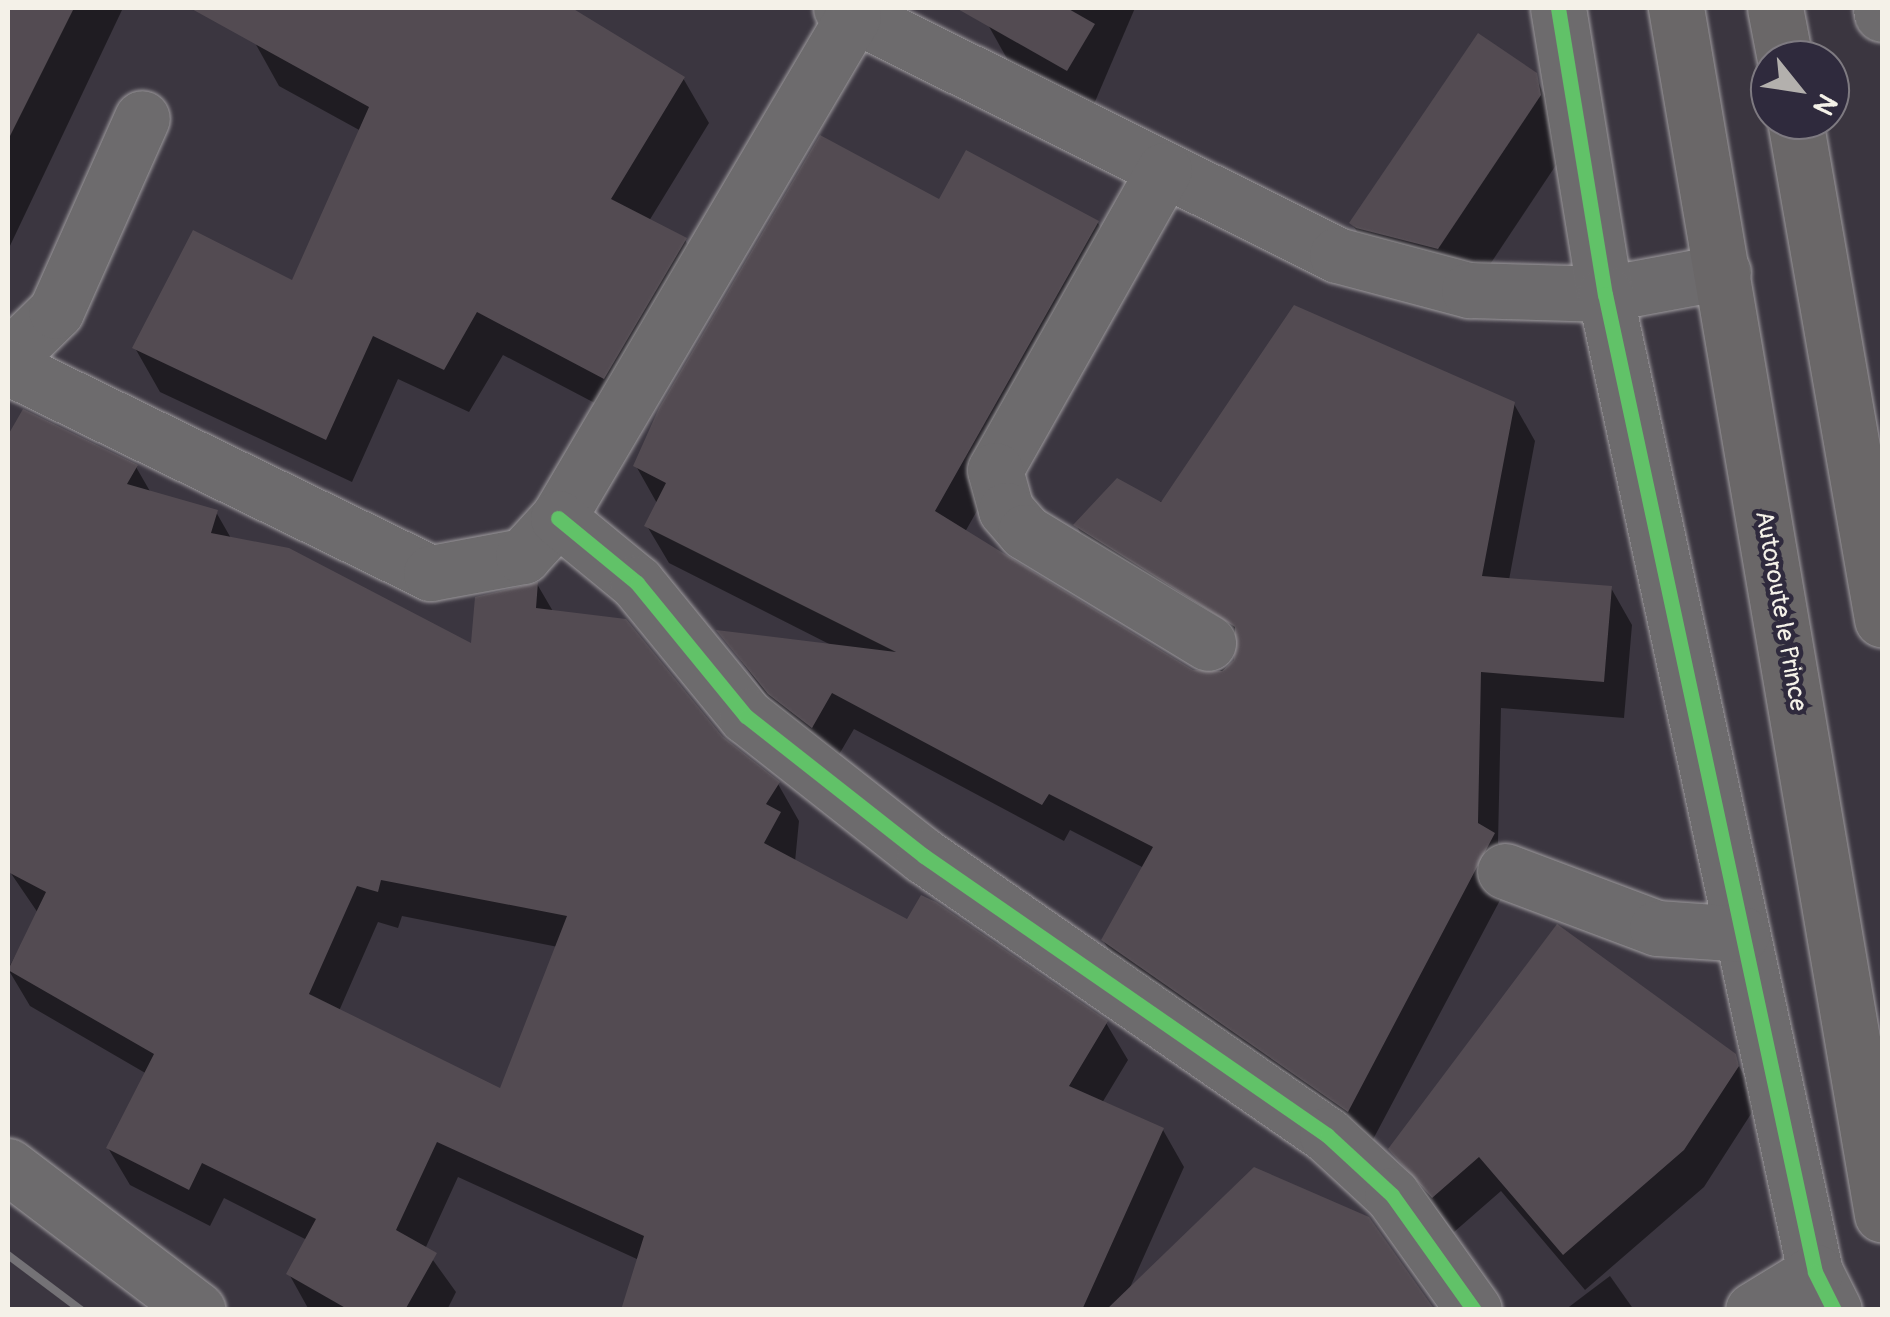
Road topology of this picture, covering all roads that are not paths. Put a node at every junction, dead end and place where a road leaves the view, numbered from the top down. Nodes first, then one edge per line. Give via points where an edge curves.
1 (1558, 8) edge
2 (1676, 8) edge
3 (1775, 8) edge
4 (847, 12) edge
5 (1781, 40) edge
6 (142, 118) dead end
7 (1798, 140) edge
8 (1164, 170) junction
9 (1723, 272) junction
10 (1605, 294) junction
11 (8, 358) edge
12 (8, 367) edge
13 (558, 518) junction
14 (1882, 619) edge
15 (1208, 643) dead end
16 (1505, 871) dead end
17 (1742, 934) junction
18 (8, 1166) edge
19 (1882, 1214) edge
20 (1824, 1291) edge
21 (198, 1310) edge
22 (1474, 1310) edge
23 (1753, 1310) edge

1 - 10 street
2 - 9 main road, Autoroute le Prince
3 - 5 main road
4 - 8 street
4 - 13 street
6 - 11 street via 56,311
7 - 14 main road
8 - 10 street via 1337,255 1469,290
8 - 15 street via 995,470 1006,510 1024,532
9 - 10 street
9 - 19 main road, Autoroute le Prince
10 - 17 street
12 - 13 street via 431,573 523,556
13 - 22 street via 637,582 746,716 924,856 1327,1135 1392,1195
16 - 17 street via 1657,928
17 - 20 street
18 - 21 street
20 - 23 street

